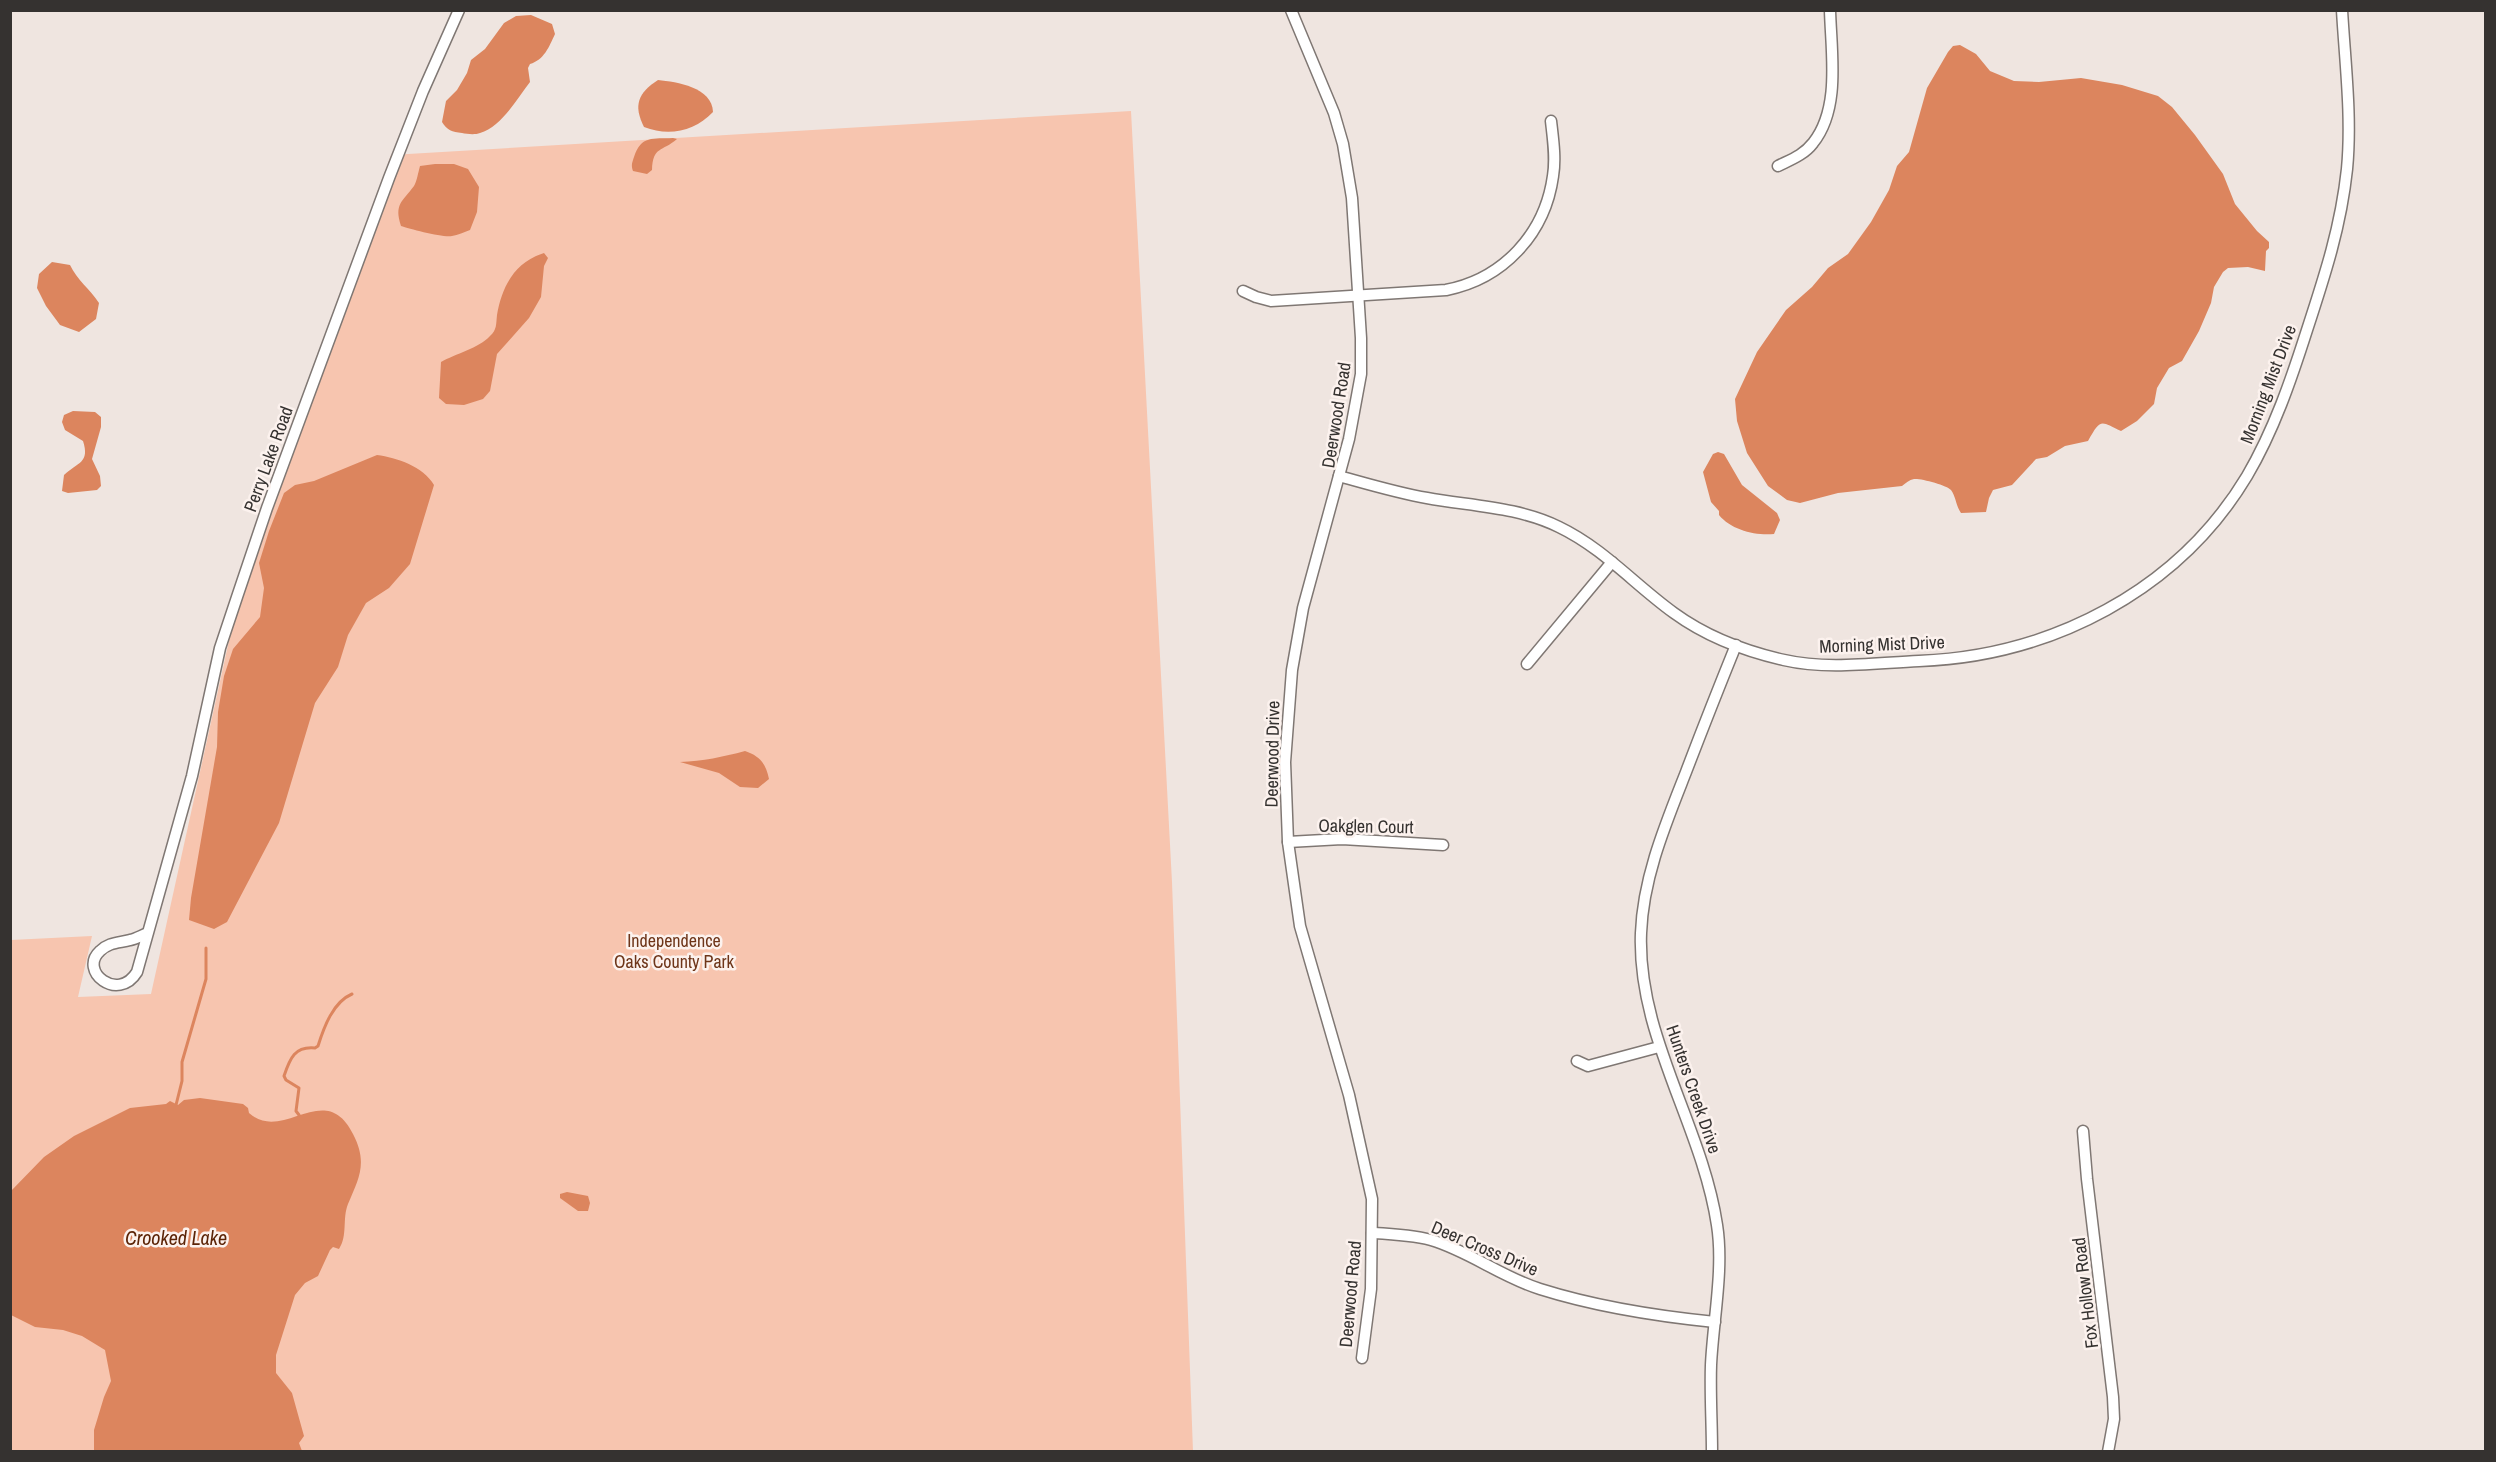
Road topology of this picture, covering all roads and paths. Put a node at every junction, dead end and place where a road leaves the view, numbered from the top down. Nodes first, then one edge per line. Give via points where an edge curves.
1 (459, 10) edge
2 (1291, 10) edge
3 (1830, 10) edge
4 (2342, 10) edge
5 (1551, 121) dead end
6 (1778, 166) dead end
7 (1244, 291) dead end
8 (1359, 297) junction
9 (1339, 476) junction
10 (1612, 562) junction
11 (1736, 645) junction
12 (1527, 664) dead end
13 (1288, 842) junction
14 (1443, 845) dead end
15 (148, 933) junction
16 (1659, 1047) junction
17 (1576, 1061) dead end
18 (2084, 1131) dead end
19 (1372, 1233) junction
20 (1715, 1322) junction
21 (1362, 1358) dead end
22 (1712, 1452) edge
23 (2108, 1452) edge

1 - 15 street, Perry Lake Road via 389,177 247,567 220,648 192,776
2 - 8 street, Deerwood Road via 1343,144 1352,198
3 - 6 street via 1832,82 1824,126 1806,150
4 - 11 street, Morning Mist Drive via 2348,136 2337,237 2281,405 2261,450 2245,479 2197,541 2141,589 2107,610 2068,630 2000,652 1941,660 1830,665 1789,661
5 - 8 street via 1554,163 1550,195 1521,250 1501,267 1462,287
7 - 8 street via 1271,301
8 - 9 street, Deerwood Road via 1361,374
9 - 10 street, Deerwood Road via 1422,497 1534,516 1592,546
9 - 13 street, Deerwood Drive via 1303,608 1292,670 1285,762
10 - 11 street, Morning Mist Drive via 1673,613 1711,637
10 - 12 street
11 - 16 street, Hunters Creek Drive via 1658,846 1644,901 1644,984
13 - 14 street, Oakglen Court via 1342,839
13 - 19 street, Deerwood Drive via 1300,926 1348,1095 1372,1199
15 - 15 street, Perry Lake Road via 112,943 98,952 93,964 103,983 126,984 132,979
16 - 17 street via 1588,1066
16 - 20 street, Hunters Creek Drive via 1699,1152 1717,1226
18 - 23 street, Fox Hollow Road via 2113,1397
19 - 20 street, Deer Cross Drive via 1431,1241 1539,1289 1600,1305
19 - 21 street, Deerwood Road via 1371,1289
20 - 22 street, Hunters Creek Drive

